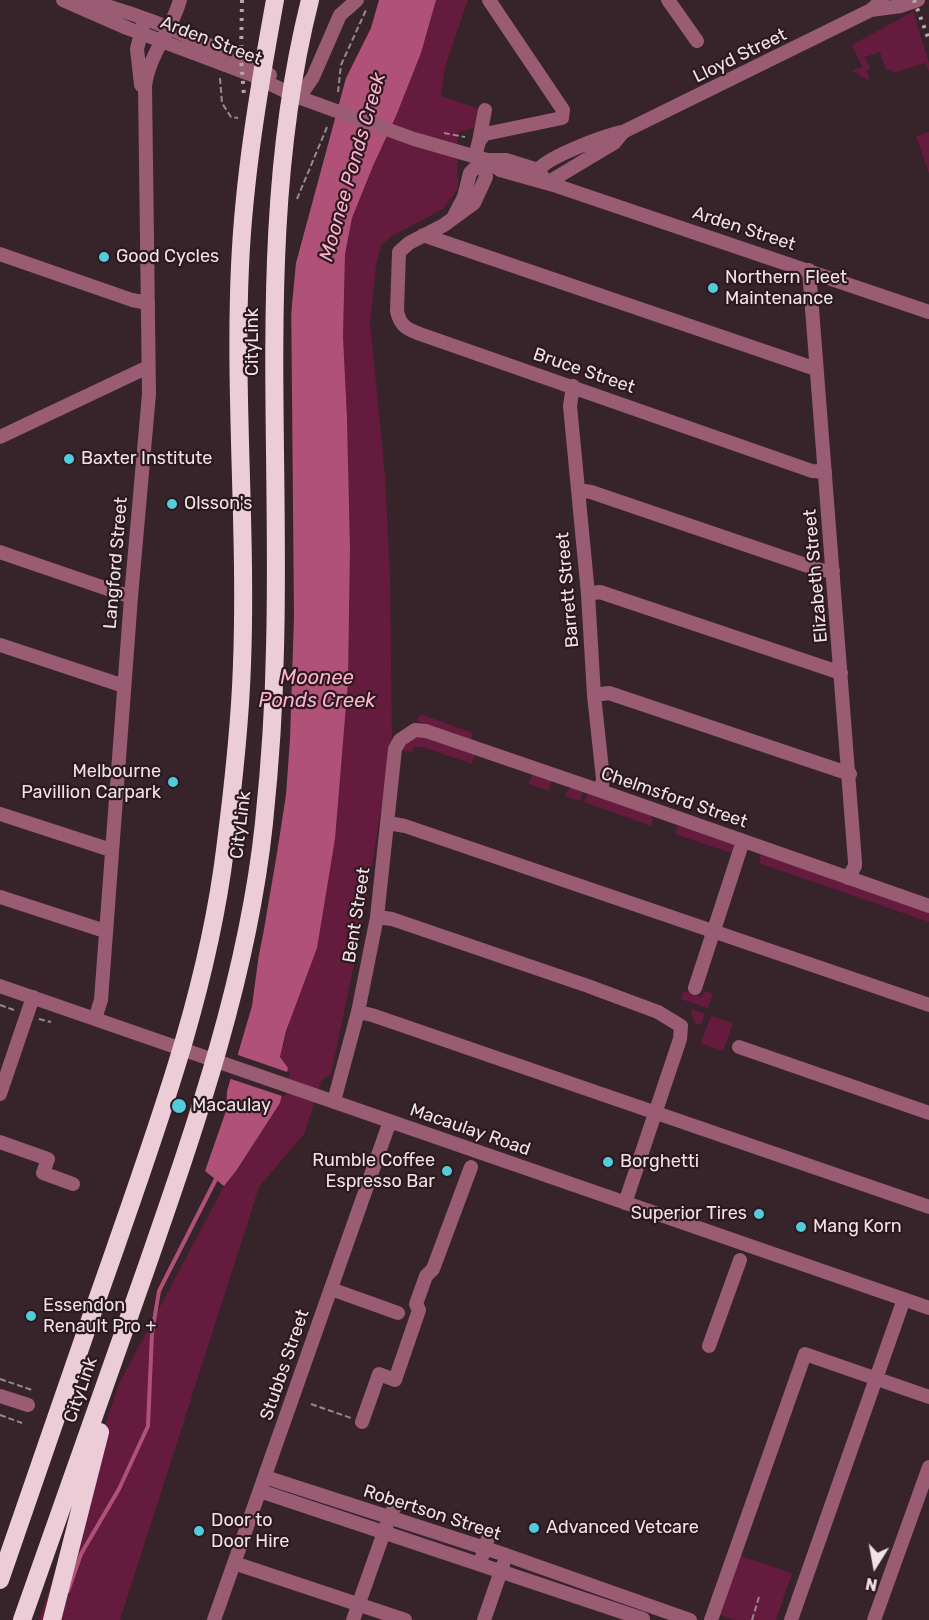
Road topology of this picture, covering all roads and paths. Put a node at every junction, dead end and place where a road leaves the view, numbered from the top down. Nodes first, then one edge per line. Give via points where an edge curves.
1 (63, 0) edge
2 (83, 0) edge
3 (180, 0) edge
4 (275, 0) edge
5 (310, 0) edge
6 (357, 0) edge
7 (489, 0) edge
8 (668, 0) edge
9 (882, 0) edge
10 (892, 0) edge
11 (918, 0) edge
12 (871, 10) junction
13 (146, 18) junction
14 (361, 19) dead end
15 (169, 27) junction
16 (140, 33) junction
17 (163, 41) junction
18 (697, 41) dead end
19 (338, 92) dead end
20 (306, 99) junction
21 (145, 108) junction
22 (484, 110) dead end
23 (479, 141) junction
24 (482, 158) junction
25 (540, 178) junction
26 (423, 235) junction
27 (0, 254) edge
28 (809, 270) junction
29 (148, 303) junction
30 (929, 312) edge
31 (148, 367) junction
32 (816, 369) junction
33 (573, 386) junction
34 (0, 438) edge
35 (825, 472) junction
36 (578, 490) junction
37 (0, 552) edge
38 (833, 571) junction
39 (588, 594) junction
40 (131, 597) junction
41 (0, 645) edge
42 (841, 673) junction
43 (124, 686) junction
44 (594, 695) junction
45 (407, 734) joint
46 (850, 774) junction
47 (601, 791) junction
48 (0, 814) edge
49 (388, 823) junction
50 (743, 841) junction
51 (111, 850) junction
52 (848, 878) junction
53 (0, 897) edge
54 (929, 906) edge
55 (377, 917) junction
56 (105, 931) junction
57 (714, 932) junction
58 (0, 986) edge
59 (695, 988) dead end
60 (33, 997) junction
61 (929, 1005) edge
62 (358, 1012) junction
63 (95, 1019) junction
64 (739, 1047) dead end
65 (0, 1094) edge
66 (334, 1101) junction
67 (656, 1113) junction
68 (929, 1113) edge
69 (390, 1121) junction
70 (0, 1142) edge
71 (471, 1167) dead end
72 (73, 1184) dead end
73 (625, 1203) junction
74 (929, 1207) edge
75 (740, 1260) dead end
76 (331, 1289) junction
77 (904, 1299) junction
78 (132, 1308) junction
79 (929, 1308) edge
80 (398, 1313) dead end
81 (709, 1346) dead end
82 (0, 1379) edge
83 (875, 1379) junction
84 (32, 1390) dead end
85 (0, 1396) edge
86 (929, 1397) edge
87 (61, 1402) junction
88 (311, 1404) dead end
89 (28, 1406) dead end
90 (0, 1415) edge
91 (362, 1422) joint
92 (22, 1423) dead end
93 (929, 1467) edge
94 (265, 1477) junction
95 (260, 1491) junction
96 (392, 1512) junction
97 (384, 1533) junction
98 (489, 1535) dead end
99 (0, 1546) edge
100 (485, 1549) junction
101 (506, 1555) junction
102 (234, 1563) junction
103 (479, 1565) junction
104 (501, 1572) junction
105 (0, 1580) edge
106 (759, 1597) dead end
107 (359, 1604) junction
108 (648, 1605) junction
109 (22, 1620) edge
110 (52, 1620) edge
111 (214, 1620) edge
112 (353, 1620) edge
113 (405, 1620) edge
114 (484, 1620) edge
115 (643, 1620) edge
116 (690, 1620) edge
117 (711, 1620) edge
118 (752, 1620) edge
119 (791, 1620) edge
120 (874, 1620) edge

1 - 16 street, Arden Street
2 - 13 street, Arden Street
3 - 15 street, Langford Street
4 - 87 highway, CityLink via 246,181 240,262 237,347 242,661 238,738 224,856 197,995 155,1134
5 - 78 highway, CityLink via 291,101 274,289 275,645 263,827 245,944 216,1053 195,1130
6 - 20 street via 340,15
7 - 23 street via 563,110 562,118 487,133
8 - 18 street
9 - 12 street, Lloyd Street
10 - 12 street
11 - 12 street, Lloyd Street
12 - 25 street, Lloyd Street via 623,132 557,158
13 - 15 street, Arden Street
13 - 16 street, Langford Street
14 - 19 path via 341,65
15 - 17 street, Langford Street
15 - 20 street, Arden Street via 251,63
16 - 17 street, Arden Street
16 - 21 street, Langford Street via 137,53
17 - 20 street, Arden Street
17 - 21 street, Langford Street via 147,72
20 - 24 street, Arden Street via 414,139
21 - 29 street, Langford Street
22 - 23 street
23 - 24 street
24 - 25 street, Arden Street via 506,160
24 - 26 street via 470,173 462,203 451,220
25 - 28 street, Arden Street
26 - 32 street
26 - 33 street, Bruce Street via 399,252 397,311 402,326
27 - 29 street
28 - 30 street, Arden Street
28 - 32 street, Elizabeth Street
29 - 31 street, Langford Street
31 - 34 street
31 - 40 street, Langford Street
32 - 35 street, Elizabeth Street
33 - 35 street, Bruce Street via 812,471
33 - 36 street, Barrett Street via 570,406
35 - 38 street, Elizabeth Street
36 - 38 street
36 - 39 street, Barrett Street
37 - 40 street via 64,569
38 - 42 street, Elizabeth Street
39 - 42 street via 600,592
39 - 44 street, Barrett Street
40 - 43 street, Langford Street
41 - 43 street
42 - 46 street, Elizabeth Street
43 - 51 street, Langford Street
44 - 46 street via 609,693
44 - 47 street, Barrett Street
45 - 47 street, Chelmsford Street via 415,730 426,732
45 - 49 street, Bent Street via 395,749
46 - 52 street, Elizabeth Street via 855,866
47 - 50 street, Chelmsford Street
48 - 51 street
49 - 55 street, Bent Street
49 - 57 street
50 - 52 street, Chelmsford Street
50 - 57 street
51 - 56 street, Langford Street
52 - 54 street, Chelmsford Street
53 - 56 street
55 - 62 street, Bent Street
55 - 67 street via 588,986 658,1012 681,1026
56 - 63 street, Langford Street via 101,1000
57 - 59 street
57 - 61 street
58 - 60 street, Macaulay Road
60 - 63 street, Macaulay Road
60 - 65 street
62 - 66 street, Bent Street
62 - 67 street
63 - 66 street, Macaulay Road
64 - 68 street
66 - 69 street, Macaulay Road
67 - 73 street
67 - 74 street
69 - 73 street, Macaulay Road
69 - 76 street, Stubbs Street
70 - 72 street via 48,1159 43,1173
71 - 91 street via 416,1304 419,1310 395,1380 379,1374
73 - 77 street, Macaulay Road
75 - 81 street
76 - 80 street
76 - 94 street, Stubbs Street
77 - 79 street, Macaulay Road
77 - 83 street
78 - 109 highway, CityLink
78 - 110 highway
82 - 84 path
83 - 86 street
83 - 117 street via 805,1354
83 - 119 street
85 - 89 street
87 - 99 highway
87 - 105 highway, CityLink
88 - 91 path
90 - 92 path
93 - 120 street
94 - 95 street, Stubbs Street
94 - 96 street, Robertson Street
95 - 97 street, Robertson Street
95 - 102 street, Stubbs Street
96 - 97 street
96 - 100 street, Robertson Street
97 - 103 street, Robertson Street
97 - 107 street
98 - 100 street
100 - 101 street, Robertson Street
100 - 103 street
101 - 104 street
101 - 108 street, Robertson Street
102 - 107 street
102 - 111 street, Stubbs Street
103 - 104 street, Robertson Street
104 - 114 street
104 - 115 street, Robertson Street
106 - 118 path
107 - 112 street
107 - 113 street
108 - 115 street
108 - 116 street, Robertson Street

